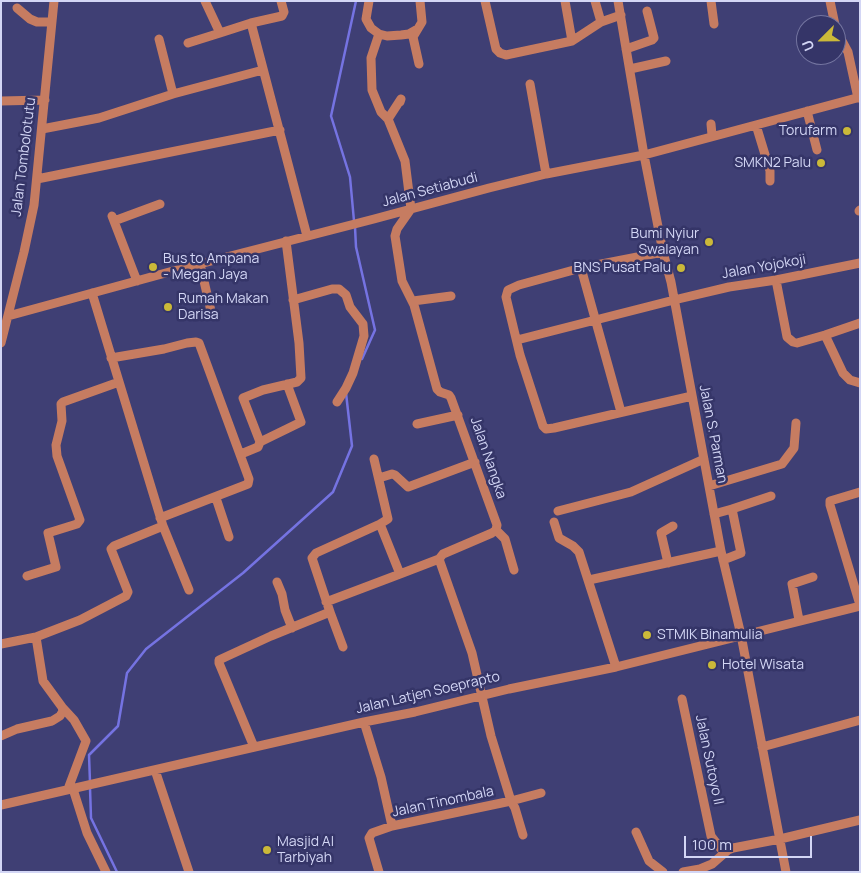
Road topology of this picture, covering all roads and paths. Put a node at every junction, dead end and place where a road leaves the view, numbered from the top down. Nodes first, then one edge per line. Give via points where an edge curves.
1 (54, 1) edge
2 (206, 1) edge
3 (281, 1) edge
4 (369, 1) edge
5 (420, 1) edge
6 (485, 1) edge
7 (565, 1) edge
8 (595, 1) edge
9 (618, 1) edge
10 (711, 1) edge
11 (830, 1) edge
12 (18, 8) dead end
13 (647, 11) dead end
14 (621, 15) junction
15 (833, 15) edge
16 (51, 22) junction
17 (602, 22) junction
18 (251, 24) junction
19 (714, 24) dead end
20 (416, 30) junction
21 (220, 33) junction
22 (379, 34) junction
23 (159, 39) dead end
24 (572, 41) junction
25 (188, 43) dead end
26 (846, 48) edge
27 (626, 49) junction
28 (666, 61) dead end
29 (419, 64) dead end
30 (630, 69) junction
31 (263, 70) junction
32 (530, 84) dead end
33 (173, 94) junction
34 (859, 97) edge
35 (45, 100) junction
36 (1, 101) edge
37 (400, 102) dead end
38 (808, 111) junction
39 (388, 119) junction
40 (711, 124) dead end
41 (756, 125) junction
42 (42, 129) junction
43 (280, 130) junction
44 (712, 135) junction
45 (817, 150) dead end
46 (644, 154) junction
47 (546, 174) junction
48 (38, 179) junction
49 (770, 181) dead end
50 (160, 204) dead end
51 (411, 209) junction
52 (307, 236) junction
53 (286, 241) junction
54 (663, 252) junction
55 (860, 263) edge
56 (200, 264) junction
57 (580, 268) junction
58 (776, 280) junction
59 (138, 281) junction
60 (92, 294) junction
61 (451, 296) dead end
62 (293, 300) junction
63 (674, 300) junction
64 (413, 301) junction
65 (12, 302) junction
66 (1, 303) edge
67 (211, 311) dead end
68 (8, 316) junction
69 (595, 320) junction
70 (860, 323) edge
71 (825, 335) junction
72 (517, 340) junction
73 (1, 343) edge
74 (111, 358) junction
75 (118, 382) junction
76 (860, 383) edge
77 (287, 384) junction
78 (692, 396) junction
79 (337, 402) dead end
80 (621, 412) junction
81 (458, 415) junction
82 (796, 423) dead end
83 (417, 424) dead end
84 (260, 442) junction
85 (240, 454) junction
86 (374, 459) dead end
87 (704, 459) junction
88 (475, 462) junction
89 (379, 478) junction
90 (709, 486) junction
91 (860, 492) edge
92 (771, 496) dead end
93 (216, 498) junction
94 (732, 509) junction
95 (558, 511) dead end
96 (714, 514) junction
97 (161, 522) junction
98 (554, 522) dead end
99 (380, 524) junction
100 (673, 526) dead end
101 (496, 530) junction
102 (229, 537) dead end
103 (722, 556) junction
104 (439, 559) junction
105 (668, 563) junction
106 (514, 570) dead end
107 (400, 574) junction
108 (27, 576) dead end
109 (813, 577) dead end
110 (589, 580) junction
111 (277, 582) dead end
112 (189, 590) dead end
113 (326, 602) junction
114 (860, 606) edge
115 (330, 612) junction
116 (799, 620) junction
117 (292, 628) junction
118 (741, 635) junction
119 (36, 637) junction
120 (1, 644) edge
121 (344, 647) dead end
122 (616, 667) junction
123 (481, 695) junction
124 (682, 698) dead end
125 (62, 707) junction
126 (860, 720) edge
127 (364, 722) junction
128 (1, 736) edge
129 (254, 747) junction
130 (762, 747) junction
131 (155, 770) junction
132 (72, 789) junction
133 (540, 793) dead end
134 (511, 801) junction
135 (1, 805) edge
136 (860, 820) edge
137 (392, 826) junction
138 (636, 832) dead end
139 (523, 835) dead end
140 (780, 839) junction
141 (724, 853) junction
142 (106, 872) edge
143 (189, 872) edge
144 (379, 872) edge
145 (663, 872) edge
146 (683, 872) edge
147 (786, 872) edge

1 - 16 street, Jalan Tombolotutu
2 - 21 street
3 - 18 street via 282,16
4 - 22 street via 366,19
5 - 20 street via 422,22
6 - 24 street via 496,49 500,53 506,55
7 - 24 street
8 - 17 street
9 - 14 street, Jalan S. Parman
10 - 19 street
11 - 15 street
12 - 16 street via 37,22
13 - 27 street via 654,38
14 - 17 street
14 - 27 street, Jalan S. Parman
16 - 35 street, Jalan Tombolotutu
17 - 24 street
18 - 21 street
18 - 31 street
20 - 22 street via 401,35
20 - 29 street via 413,37
21 - 25 street
22 - 39 street via 370,58 372,90 381,112
23 - 33 street
26 - 34 street
27 - 30 street, Jalan S. Parman
28 - 30 street
30 - 46 street, Jalan S. Parman
31 - 33 street
31 - 43 street
32 - 47 street
33 - 42 street via 99,118
34 - 38 street, Jalan Setiabudi
35 - 36 street
35 - 42 street, Jalan Tombolotutu
37 - 39 street
38 - 41 street, Jalan Setiabudi
38 - 45 street
39 - 51 street via 405,161
40 - 44 street
41 - 44 street, Jalan Setiabudi
41 - 49 street via 770,170
42 - 48 street, Jalan Tombolotutu
43 - 48 street
43 - 52 street
44 - 46 street, Jalan Setiabudi
46 - 47 street, Jalan Setiabudi
46 - 54 street, Jalan S. Parman
47 - 51 street, Jalan Setiabudi
48 - 65 street, Jalan Tombolotutu
50 - 59 street via 113,218
51 - 52 street, Jalan Setiabudi
51 - 64 street, Jalan Nangka via 397,229 395,243 402,281
52 - 53 street, Jalan Setiabudi
53 - 56 street, Jalan Setiabudi
53 - 62 street
54 - 57 street
54 - 63 street, Jalan S. Parman
55 - 58 street, Jalan Yojokoji
56 - 59 street, Jalan Setiabudi
56 - 67 street
57 - 69 street
57 - 72 street via 508,290 506,297
58 - 63 street, Jalan Yojokoji
58 - 71 street via 788,338 797,343
59 - 60 street, Jalan Setiabudi
60 - 68 street, Jalan Setiabudi
60 - 74 street
61 - 64 street
62 - 77 street via 301,375 298,381
62 - 79 street via 338,289 346,295 350,307 363,324 364,336 353,372
63 - 69 street, Jalan Yojokoji
63 - 78 street, Jalan S. Parman
64 - 81 street, Jalan Nangka via 437,389 450,396
65 - 66 street
65 - 68 street, Jalan Tombolotutu
68 - 73 street, Jalan Tombolotutu
69 - 72 street, Jalan Yojokoji
69 - 80 street
70 - 71 street
71 - 76 street via 843,373
72 - 80 street via 546,429
74 - 75 street
74 - 85 street via 198,342
75 - 97 street
75 - 108 street via 61,404 57,456 80,520 77,524 48,533 56,567
77 - 84 street via 301,422
77 - 84 street via 243,398
78 - 80 street
78 - 87 street, Jalan S. Parman
81 - 83 street
81 - 88 street, Jalan Nangka
82 - 90 street via 794,448 782,464
84 - 85 street via 258,447
85 - 93 street via 249,483
86 - 89 street
87 - 90 street, Jalan S. Parman
87 - 95 street via 631,492
88 - 89 street via 408,487 392,474
88 - 101 street, Jalan Nangka
89 - 99 street via 388,517
90 - 96 street, Jalan S. Parman
91 - 114 street via 830,501 830,505
92 - 94 street
93 - 97 street
93 - 102 street
94 - 96 street
94 - 103 street via 741,553
96 - 103 street, Jalan S. Parman
97 - 112 street
97 - 119 street via 111,549 128,592 126,596 80,620
98 - 110 street via 559,538 579,552
99 - 107 street
99 - 113 street via 312,556
100 - 105 street via 661,533
101 - 104 street via 443,554
101 - 106 street, Jalan Nangka via 505,539
103 - 105 street
103 - 118 street, Jalan S. Parman
104 - 107 street
104 - 123 street via 472,653
105 - 110 street
107 - 113 street
109 - 116 street via 792,584
110 - 122 street
111 - 117 street
113 - 115 street
114 - 116 street, Jalan Latjen Soeprapto
115 - 117 street
115 - 121 street
116 - 118 street, Jalan Latjen Soeprapto
117 - 129 street via 219,661
118 - 122 street, Jalan Latjen Soeprapto
118 - 130 street, Jalan S. Parman
119 - 120 street
119 - 125 street via 44,684
122 - 123 street, Jalan Latjen Soeprapto
123 - 127 street, Jalan Latjen Soeprapto
123 - 134 street, Jalan Tinombala
124 - 141 street, Jalan Sutoyo II via 712,836
125 - 128 street via 62,713 54,720
125 - 132 street via 86,742
126 - 130 street
127 - 129 street, Jalan Latjen Soeprapto
127 - 137 street
129 - 131 street, Jalan Latjen Soeprapto
130 - 140 street, Jalan S. Parman
131 - 132 street, Jalan Latjen Soeprapto
131 - 143 street
132 - 135 street, Jalan Latjen Soeprapto
132 - 142 street via 89,839
133 - 134 street
134 - 137 street, Jalan Tinombala
134 - 139 street
136 - 140 street
137 - 144 street, Jalan Tinombala via 369,836
138 - 145 street via 649,861
140 - 141 street via 739,846
140 - 147 street, Jalan S. Parman
141 - 146 street via 707,867

